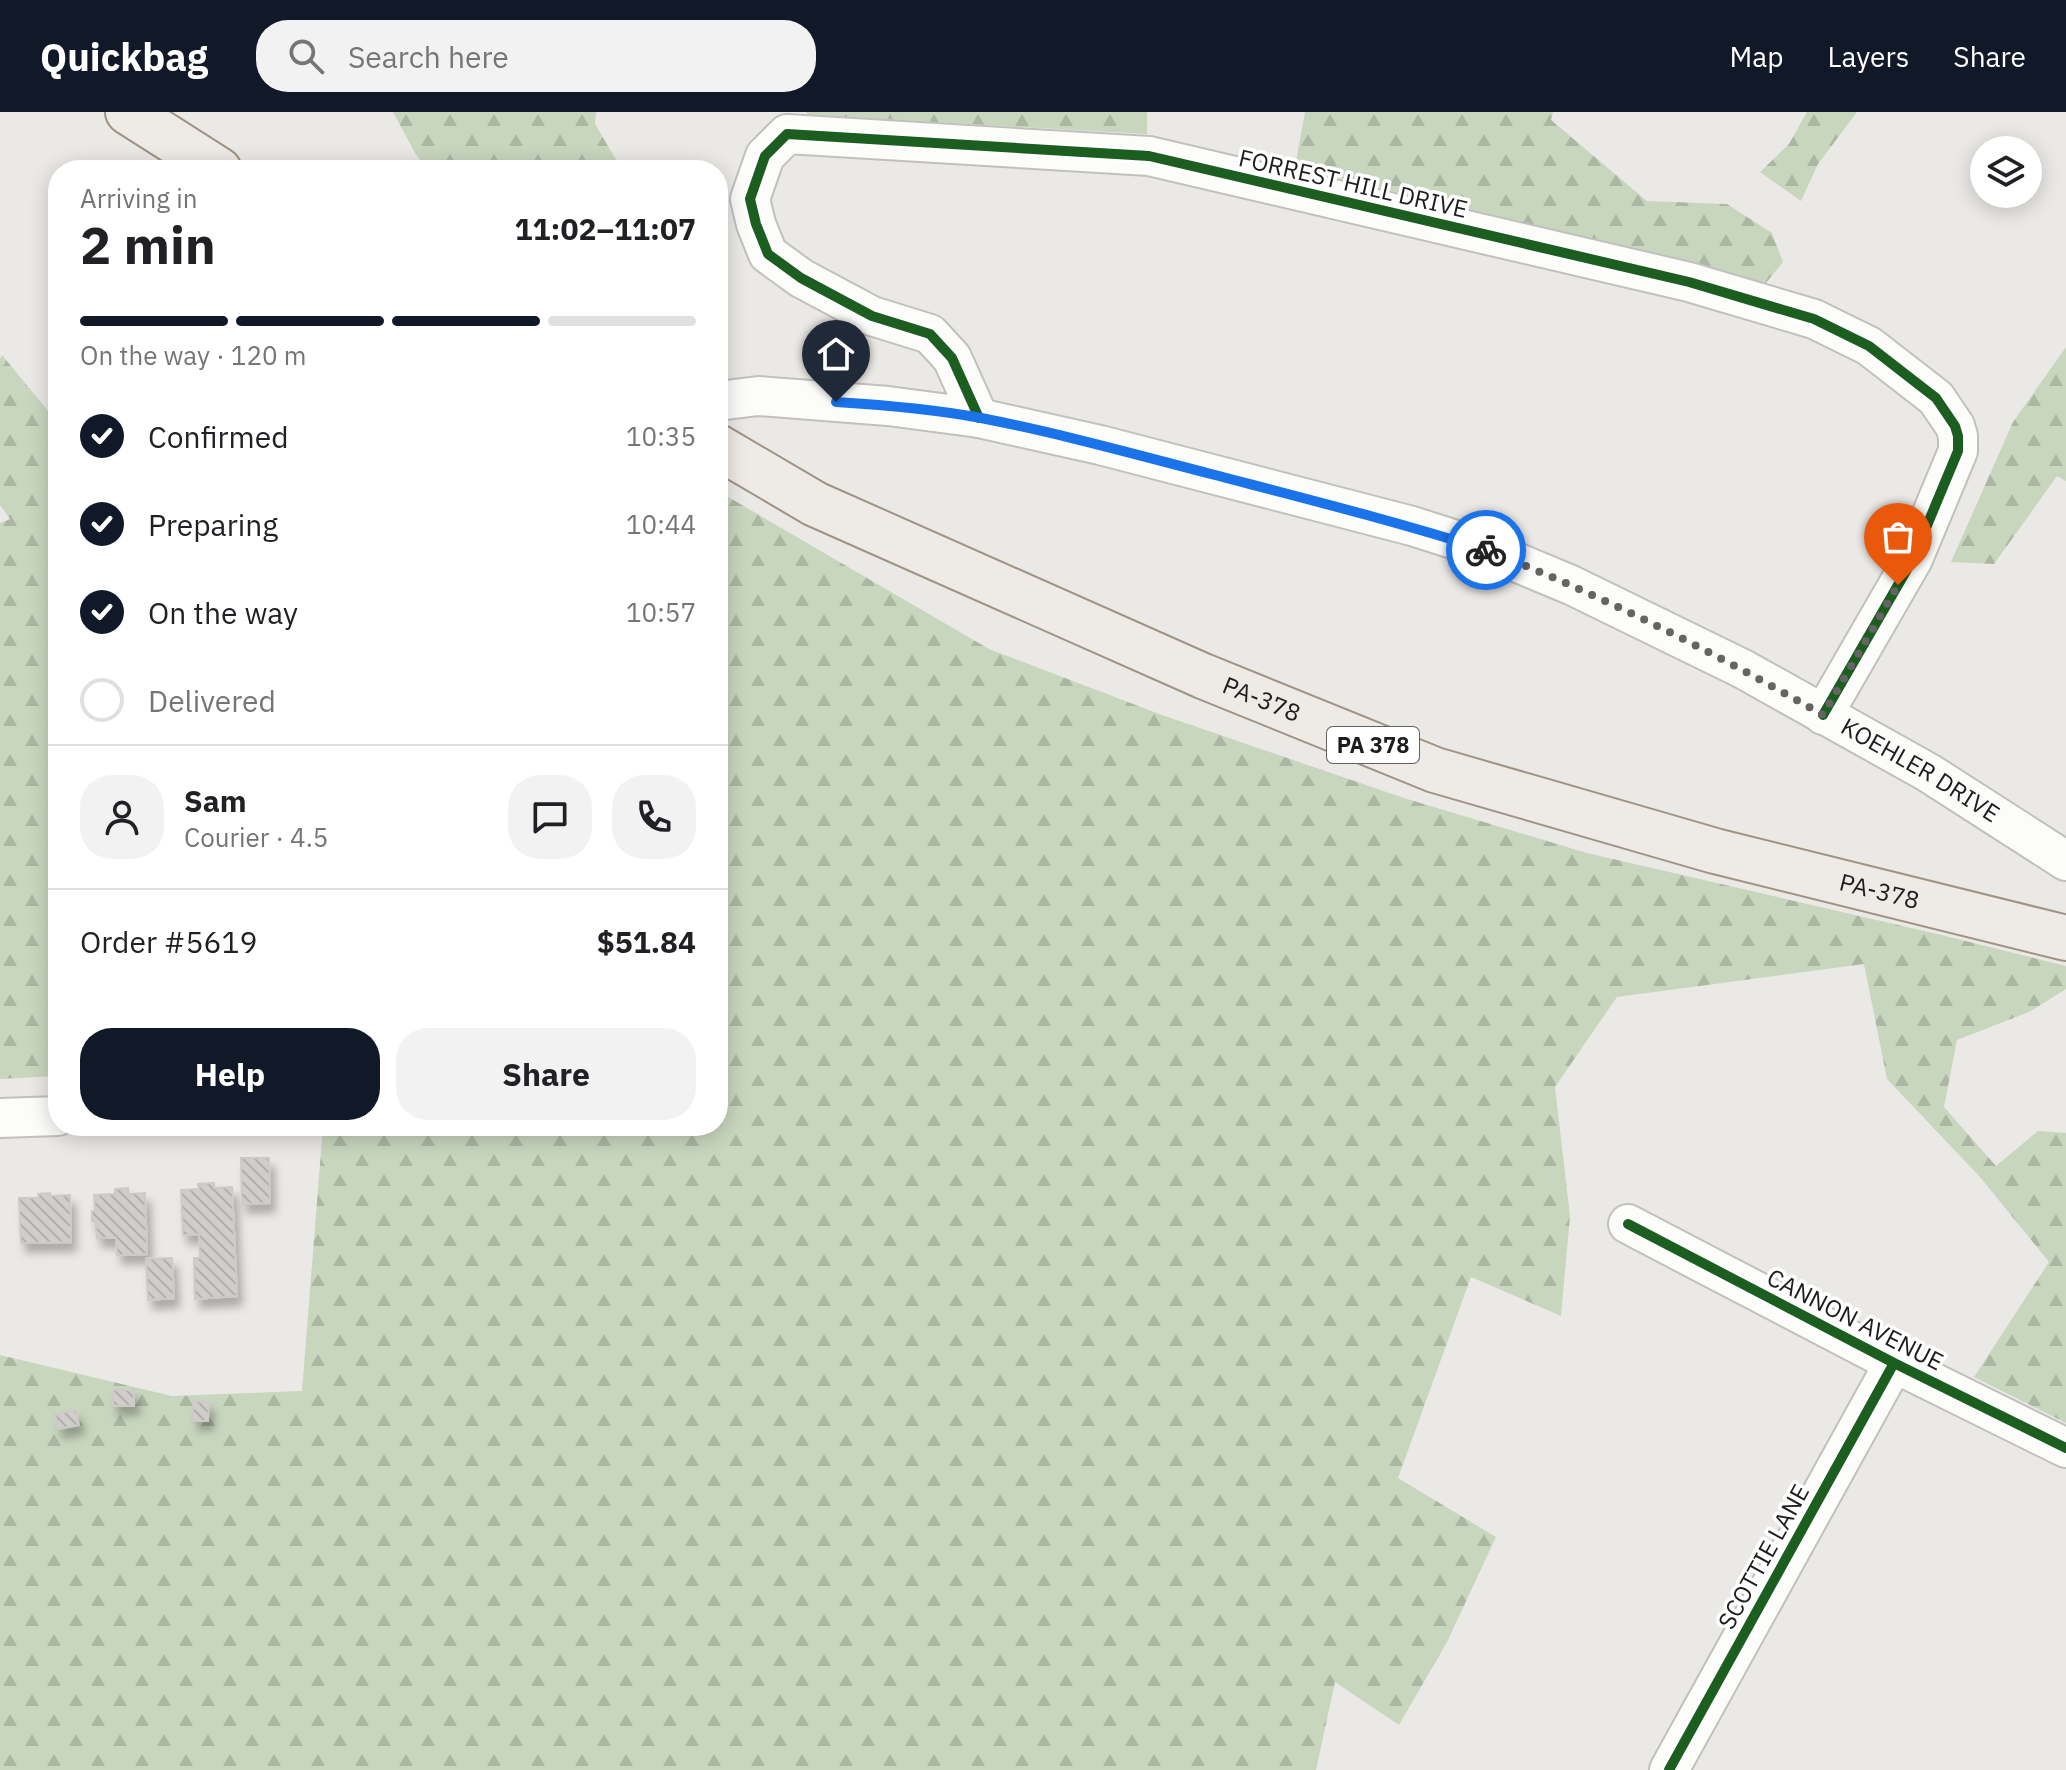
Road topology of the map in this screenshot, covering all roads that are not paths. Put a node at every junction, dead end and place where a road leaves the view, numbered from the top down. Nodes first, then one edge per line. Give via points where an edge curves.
1 (128, 112) edge
2 (203, 160) edge
3 (728, 400) edge
4 (979, 418) junction
5 (728, 453) edge
6 (1823, 715) junction
7 (2066, 861) edge
8 (2066, 938) edge
9 (48, 1116) edge
10 (0, 1118) edge
11 (1628, 1224) dead end
12 (1894, 1363) junction
13 (2066, 1448) edge
14 (1669, 1770) edge

1 - 2 main road
3 - 4 street, KOEHLER DRIVE via 758,396
4 - 6 street, KOEHLER DRIVE via 1412,526 1487,550 1743,669
4 - 6 street, FORREST HILL DRIVE via 952,358 930,334 872,316 768,254 750,199 765,156 787,134 1149,156 1689,282 1814,319 1869,346 1936,398 1958,436 1958,451 1913,559
5 - 8 main road, PA-378 / PA 378 via 815,504 1203,676 1435,770 1715,851
6 - 7 street, KOEHLER DRIVE via 1929,773
9 - 10 street
11 - 12 street, CANNON AVENUE
12 - 13 street, CANNON AVENUE
12 - 14 street, SCOTTIE LANE

